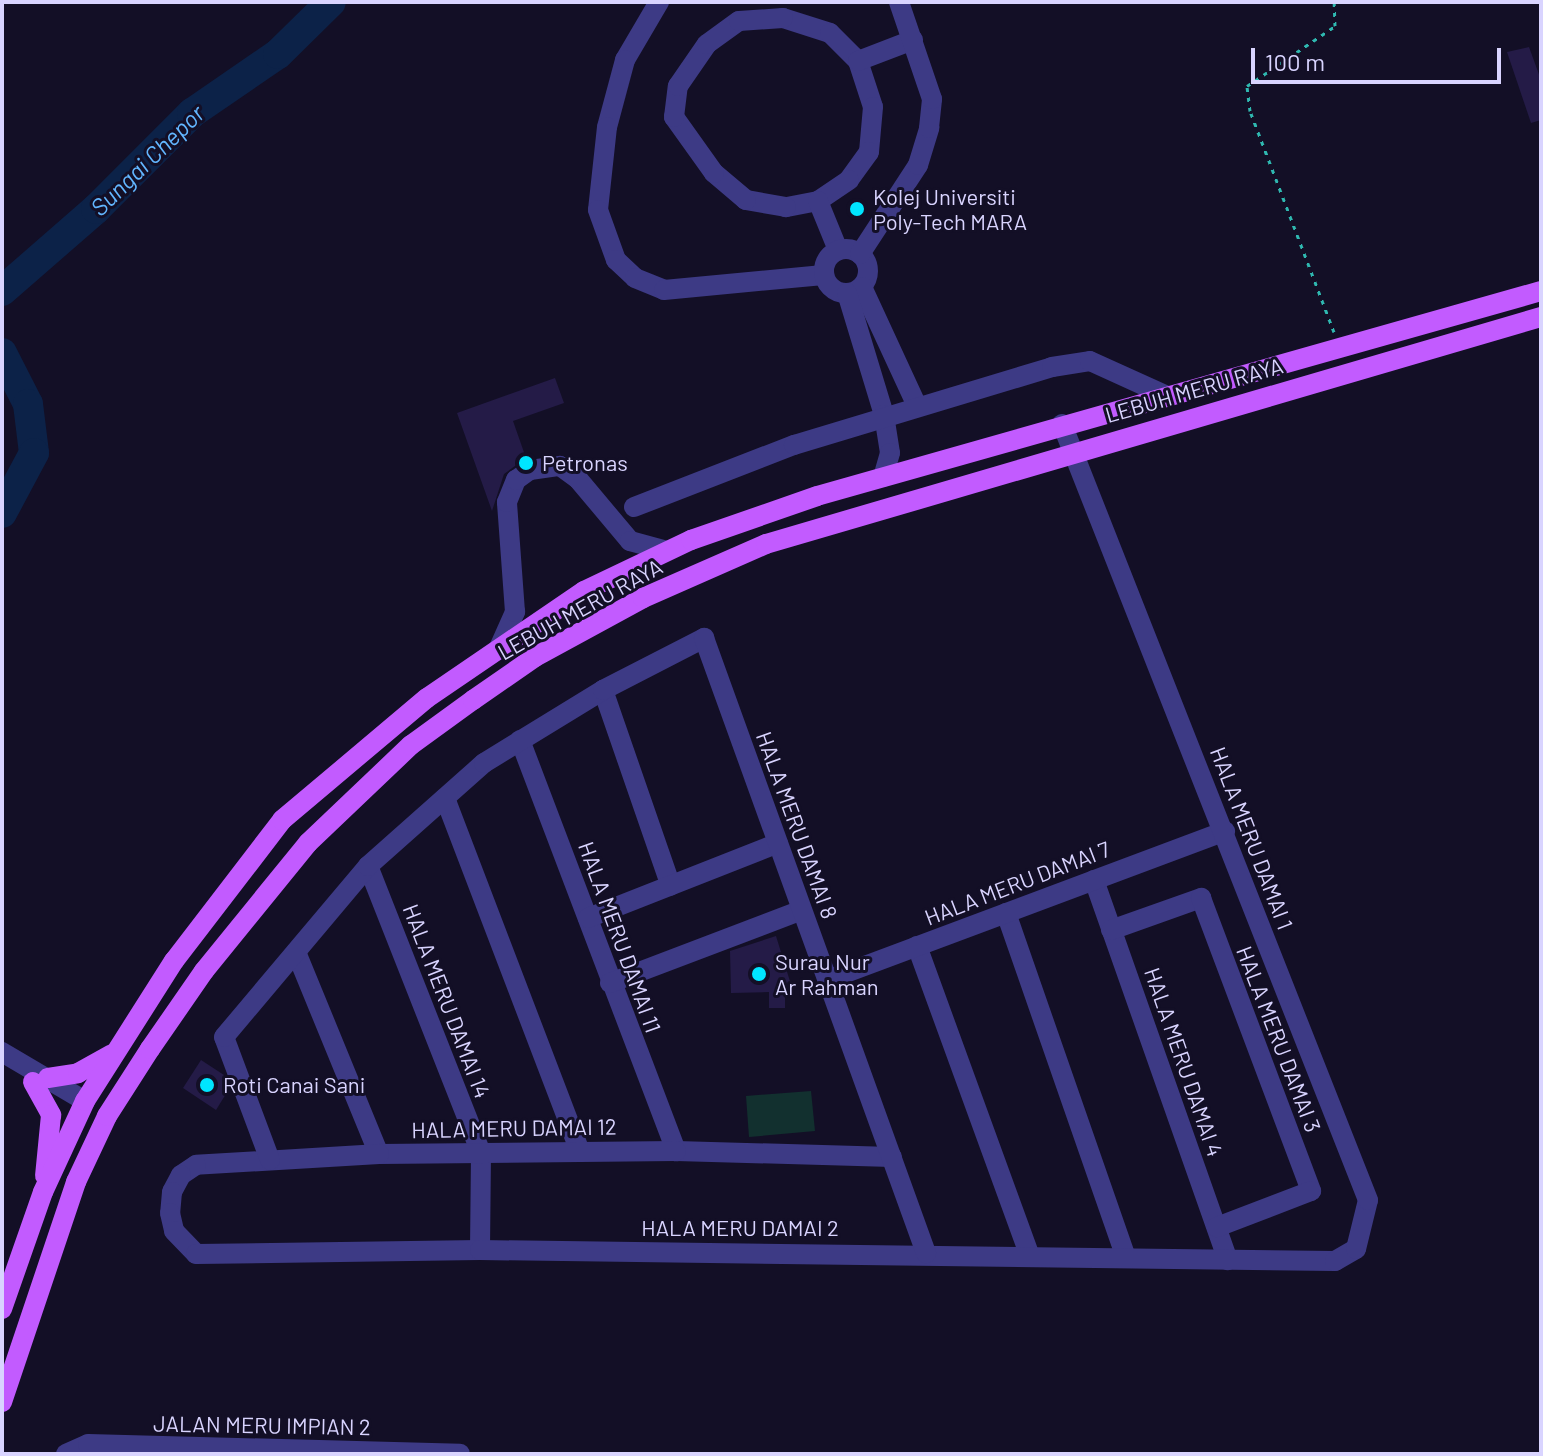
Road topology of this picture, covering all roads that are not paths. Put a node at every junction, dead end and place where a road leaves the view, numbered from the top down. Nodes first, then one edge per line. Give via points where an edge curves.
1 (659, 2) edge
2 (899, 2) edge
3 (913, 40) junction
4 (858, 61) junction
5 (818, 201) junction
6 (838, 250) junction
7 (860, 254) junction
8 (823, 275) junction
9 (855, 290) junction
10 (1541, 291) edge
11 (1541, 317) edge
12 (1165, 395) junction
13 (917, 406) junction
14 (884, 415) junction
15 (1062, 424) junction
16 (1072, 450) junction
17 (883, 477) junction
18 (634, 507) dead end
19 (667, 551) junction
20 (498, 650) junction
21 (603, 690) junction
22 (520, 740) junction
23 (445, 798) junction
24 (1225, 831) junction
25 (778, 843) junction
26 (368, 866) junction
27 (1094, 880) junction
28 (671, 886) junction
29 (802, 910) junction
30 (1006, 913) junction
31 (588, 918) junction
32 (1111, 930) junction
33 (917, 946) junction
34 (296, 952) junction
35 (827, 980) junction
36 (610, 983) junction
37 (118, 1051) junction
38 (2, 1052) edge
39 (2, 1067) edge
40 (40, 1080) junction
41 (126, 1084) junction
42 (85, 1101) junction
43 (676, 1151) junction
44 (580, 1152) junction
45 (481, 1153) junction
46 (379, 1154) junction
47 (892, 1157) junction
48 (270, 1160) junction
49 (76, 1182) junction
50 (43, 1192) junction
51 (170, 1213) joint
52 (1217, 1227) junction
53 (480, 1250) junction
54 (926, 1253) junction
55 (1029, 1254) junction
56 (1125, 1255) junction
57 (1228, 1260) junction
58 (1335, 1261) joint
59 (6, 1283) edge
60 (2, 1309) edge
61 (2, 1402) edge
62 (139, 1450) edge
63 (224, 1452) edge
64 (297, 1452) edge
65 (378, 1453) edge
66 (66, 1454) edge
67 (457, 1454) edge

1 - 8 street via 625,60 607,127 598,210 616,260 635,278 664,290
2 - 3 street
3 - 4 street
3 - 7 street via 932,99 929,128 918,165
4 - 5 street via 873,107 869,152 849,180
4 - 5 street via 830,33 783,18 739,21 707,44 678,86 674,117 714,173 746,200 786,207
5 - 6 street
6 - 7 street
6 - 8 street
7 - 9 street via 868,266
8 - 9 street via 836,291
9 - 13 street
9 - 14 street
10 - 12 main road, LEBUH MERU RAYA
11 - 16 main road, LEBUH MERU RAYA
12 - 13 street via 1090,361
12 - 15 main road, LEBUH MERU RAYA
13 - 14 street
14 - 17 street via 890,453
14 - 18 street
15 - 16 street, HALA MERU DAMAI 1
15 - 17 main road, LEBUH MERU RAYA
16 - 24 street, HALA MERU DAMAI 1
16 - 41 main road, LEBUH MERU RAYA via 766,544 643,598 535,657 411,745 308,843 204,971
17 - 19 main road, LEBUH MERU RAYA
19 - 20 main road, LEBUH MERU RAYA via 584,591
19 - 20 street via 630,541 578,479 560,466 530,470 516,480 507,502 515,612
20 - 37 main road, LEBUH MERU RAYA via 427,698 282,820 174,961
21 - 22 street
21 - 25 street, HALA MERU DAMAI 8 via 704,638
21 - 28 street
22 - 23 street
22 - 31 street, HALA MERU DAMAI 11
23 - 26 street
23 - 44 street
24 - 27 street, HALA MERU DAMAI 7
24 - 58 street, HALA MERU DAMAI 1 via 1368,1200 1356,1249
25 - 28 street
25 - 29 street, HALA MERU DAMAI 8
26 - 34 street
26 - 45 street, HALA MERU DAMAI 14
27 - 30 street, HALA MERU DAMAI 7
27 - 32 street, HALA MERU DAMAI 4
28 - 31 street
29 - 35 street, HALA MERU DAMAI 8
29 - 36 street
30 - 33 street, HALA MERU DAMAI 7
30 - 56 street
31 - 36 street, HALA MERU DAMAI 11
32 - 52 street, HALA MERU DAMAI 4
32 - 52 street, HALA MERU DAMAI 3 via 1201,898 1311,1191
33 - 35 street, HALA MERU DAMAI 7
33 - 55 street
34 - 46 street
34 - 48 street via 224,1037
35 - 47 street, HALA MERU DAMAI 8
36 - 43 street, HALA MERU DAMAI 11
37 - 40 main road via 78,1073
37 - 42 main road, LEBUH MERU RAYA
38 - 40 street
39 - 40 street
40 - 42 street via 64,1098
40 - 50 main road via 52,1120
41 - 42 main road via 102,1099
41 - 49 main road, LEBUH MERU RAYA
42 - 49 main road via 93,1118 76,1155
42 - 50 main road, LEBUH MERU RAYA
43 - 44 street, HALA MERU DAMAI 12
43 - 47 street, HALA MERU DAMAI 12
44 - 45 street, HALA MERU DAMAI 12
45 - 46 street, HALA MERU DAMAI 12
45 - 53 street, HALA MERU DAMAI 14
46 - 48 street, HALA MERU DAMAI 12
47 - 54 street, HALA MERU DAMAI 8
48 - 51 street, HALA MERU DAMAI 12 via 196,1165 181,1175
49 - 61 main road, LEBUH MERU RAYA
50 - 59 main road, LEBUH MERU RAYA
51 - 53 street, HALA MERU DAMAI 2 via 174,1231 196,1254
52 - 57 street, HALA MERU DAMAI 4
53 - 54 street, HALA MERU DAMAI 2
54 - 55 street, HALA MERU DAMAI 2
55 - 56 street, HALA MERU DAMAI 2
56 - 57 street, HALA MERU DAMAI 2
57 - 58 street, HALA MERU DAMAI 2
59 - 60 main road, LEBUH MERU RAYA
62 - 63 street, JALAN MERU IMPIAN 2
62 - 66 street, JALAN MERU IMPIAN 2 via 88,1444
63 - 64 street, JALAN MERU IMPIAN 2
64 - 65 street, JALAN MERU IMPIAN 2
65 - 67 street, JALAN MERU IMPIAN 2

